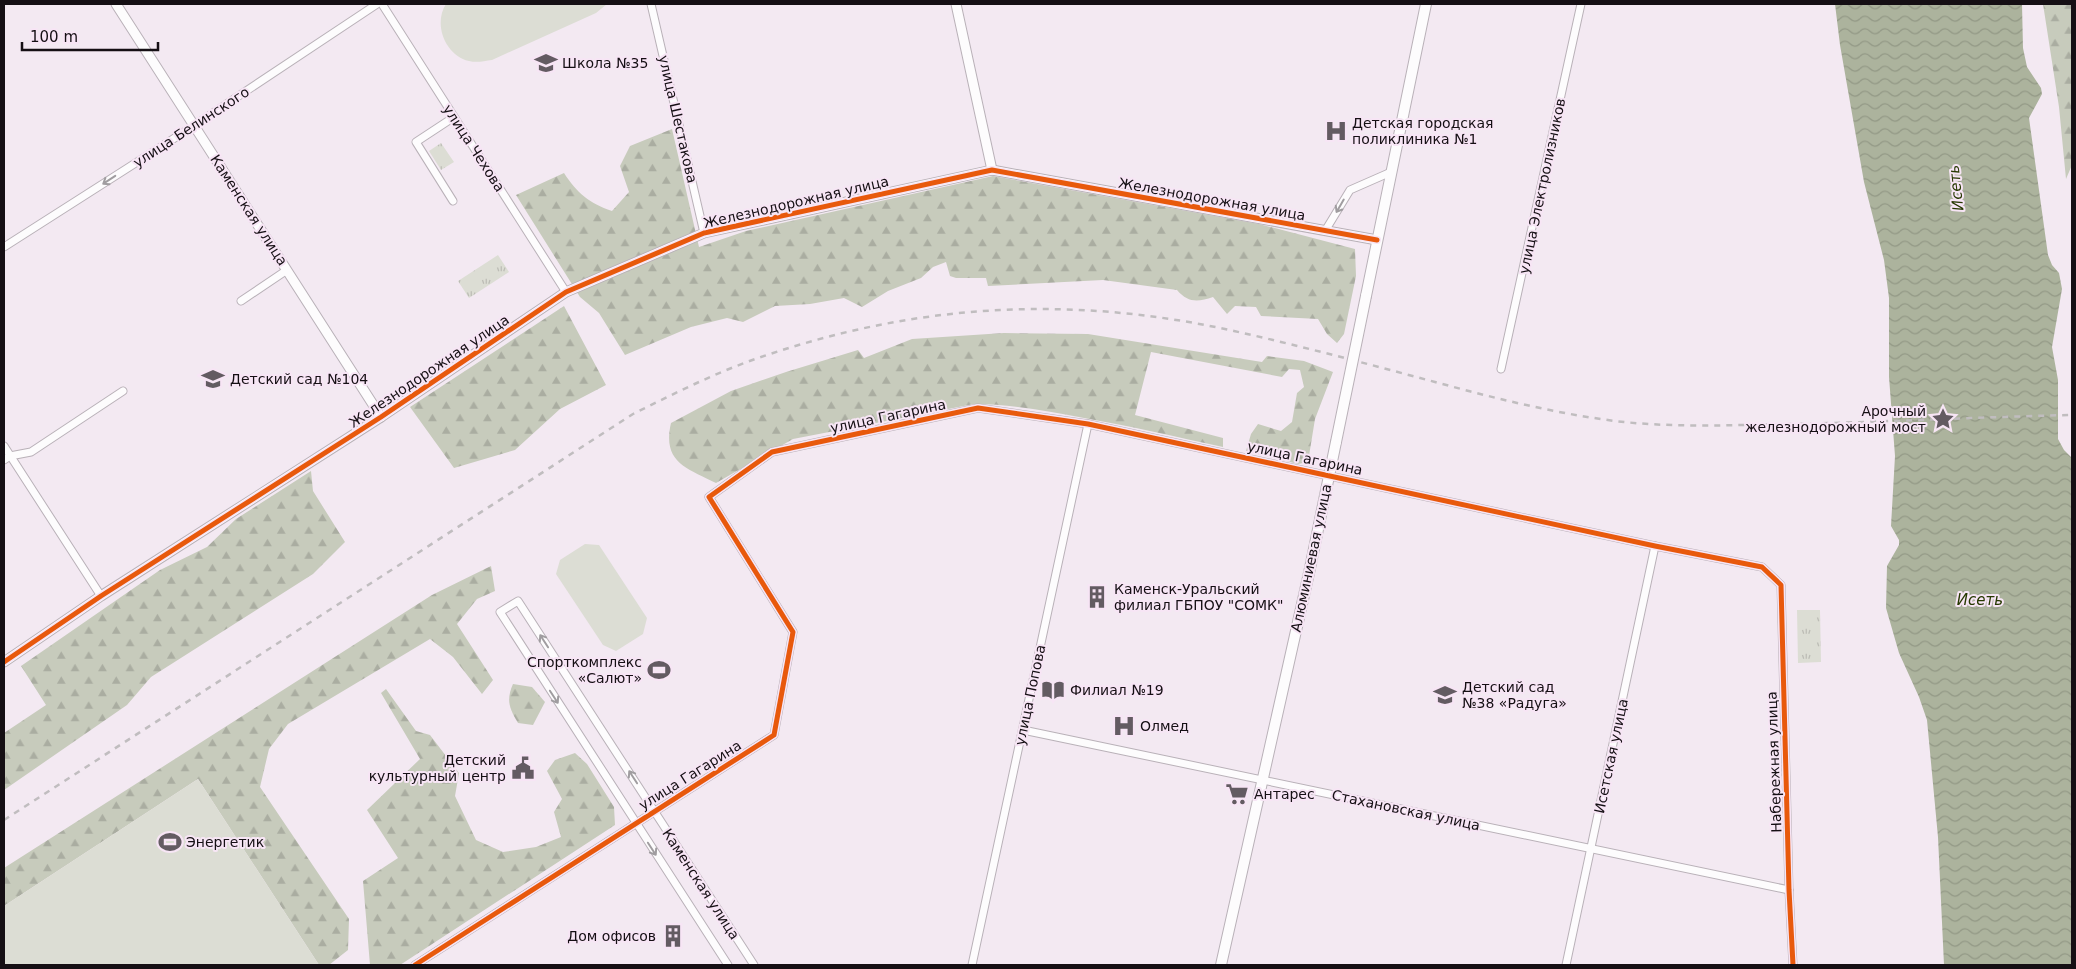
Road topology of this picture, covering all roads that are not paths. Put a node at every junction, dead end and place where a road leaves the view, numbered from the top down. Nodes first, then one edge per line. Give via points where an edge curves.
1 (116, 4) edge
2 (377, 4) edge
3 (382, 4) edge
4 (651, 4) edge
5 (956, 4) edge
6 (1426, 4) edge
7 (1581, 4) edge
8 (454, 117) junction
9 (194, 125) junction
10 (992, 170) junction
11 (1391, 172) junction
12 (453, 201) dead end
13 (1326, 231) junction
14 (704, 233) junction
15 (1377, 240) junction
16 (4, 247) edge
17 (287, 270) junction
18 (566, 292) junction
19 (241, 301) dead end
20 (1501, 369) dead end
21 (123, 391) dead end
22 (381, 417) junction
23 (1088, 424) junction
24 (4, 446) edge
25 (7, 458) edge
26 (1328, 474) junction
27 (1655, 546) junction
28 (1762, 567) joint
29 (101, 596) junction
30 (4, 662) edge
31 (1023, 730) junction
32 (1262, 780) junction
33 (654, 811) junction
34 (635, 823) junction
35 (1592, 850) junction
36 (1789, 890) junction
37 (415, 965) edge
38 (728, 965) edge
39 (754, 965) edge
40 (972, 965) edge
41 (1221, 965) edge
42 (1566, 965) edge
43 (1793, 965) edge

1 - 9 street, Каменская улица
2 - 9 street, улица Белинского
3 - 8 street, улица Чехова
4 - 14 street, улица Шестакова
5 - 10 street
6 - 11 main road, Алюминиевая улица
7 - 20 street, улица Электролизников
8 - 12 street via 416,142
8 - 18 street, улица Чехова
9 -> 16 street, улица Белинского
9 - 17 street, Каменская улица
10 - 13 street, Железнодорожная улица
10 - 14 street, Железнодорожная улица
11 -> 13 street via 1350,190
11 - 15 main road, Алюминиевая улица
13 - 15 street, Железнодорожная улица
14 - 18 street, Железнодорожная улица
15 - 26 main road, Алюминиевая улица, bridge
17 - 19 street
17 - 22 street, Каменская улица
18 - 22 street, Железнодорожная улица
21 - 25 street via 31,452
22 - 29 street, Железнодорожная улица
23 - 26 street, улица Гагарина
23 - 31 street, улица Попова
23 - 33 street, улица Гагарина via 978,408 772,452 709,497 793,632 774,735
24 - 25 street
25 - 29 street
26 - 27 street, улица Гагарина
26 - 32 main road, Алюминиевая улица
27 - 28 street, улица Гагарина
27 - 35 street, Исетская улица
28 - 36 street, Набережная улица via 1781,585
29 - 30 street, Железнодорожная улица
31 - 32 street, Стахановская улица
31 - 40 street, улица Попова
32 - 35 street, Стахановская улица
32 - 41 main road, Алюминиевая улица
33 - 34 street, улица Гагарина
33 -> 34 street, Каменская улица via 518,601 500,612
33 - 39 street, Каменская улица
34 - 37 street, улица Гагарина
34 -> 38 street, Каменская улица
35 - 36 street, Стахановская улица
35 - 42 street, Исетская улица
36 - 43 street, Набережная улица

